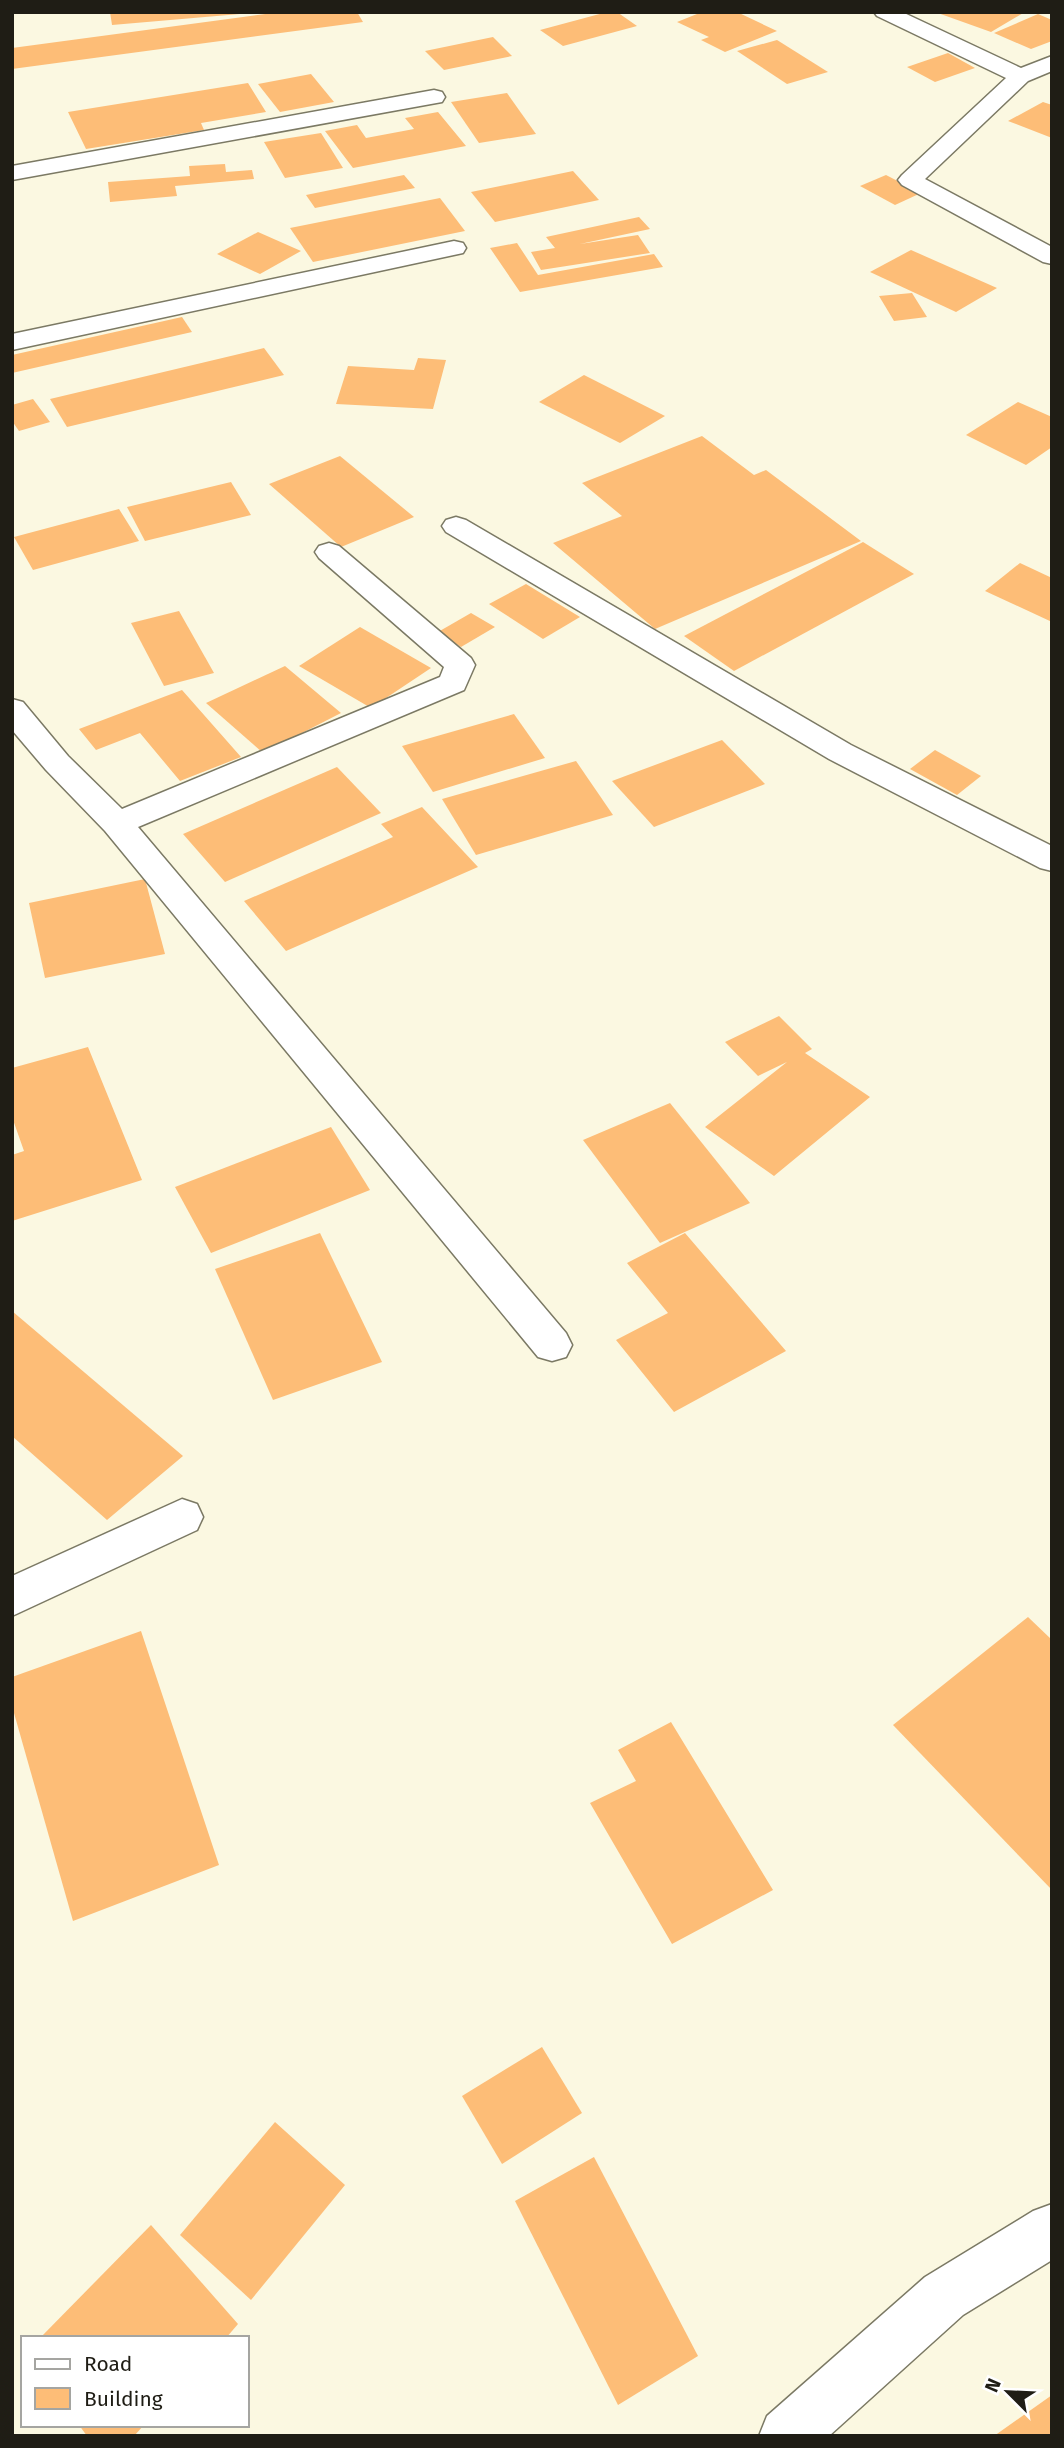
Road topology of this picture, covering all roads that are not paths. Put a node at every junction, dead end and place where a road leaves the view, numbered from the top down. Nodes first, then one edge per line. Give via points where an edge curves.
1 (884, 12) edge
2 (1052, 63) edge
3 (1020, 76) junction
4 (434, 97) dead end
5 (12, 173) edge
6 (454, 248) dead end
7 (1047, 251) edge
8 (12, 342) edge
9 (456, 526) dead end
10 (329, 552) dead end
11 (12, 709) edge
12 (117, 823) junction
13 (1052, 860) edge
14 (552, 1345) dead end
15 (182, 1517) dead end
16 (12, 1597) edge
17 (1052, 2231) edge
18 (787, 2436) edge

1 - 3 street
2 - 3 street
3 - 7 street via 910,180
4 - 5 street
6 - 8 street
9 - 13 street via 840,752
10 - 12 street via 460,665 453,683
11 - 12 street
12 - 14 street
15 - 16 street
17 - 18 street via 944,2296

